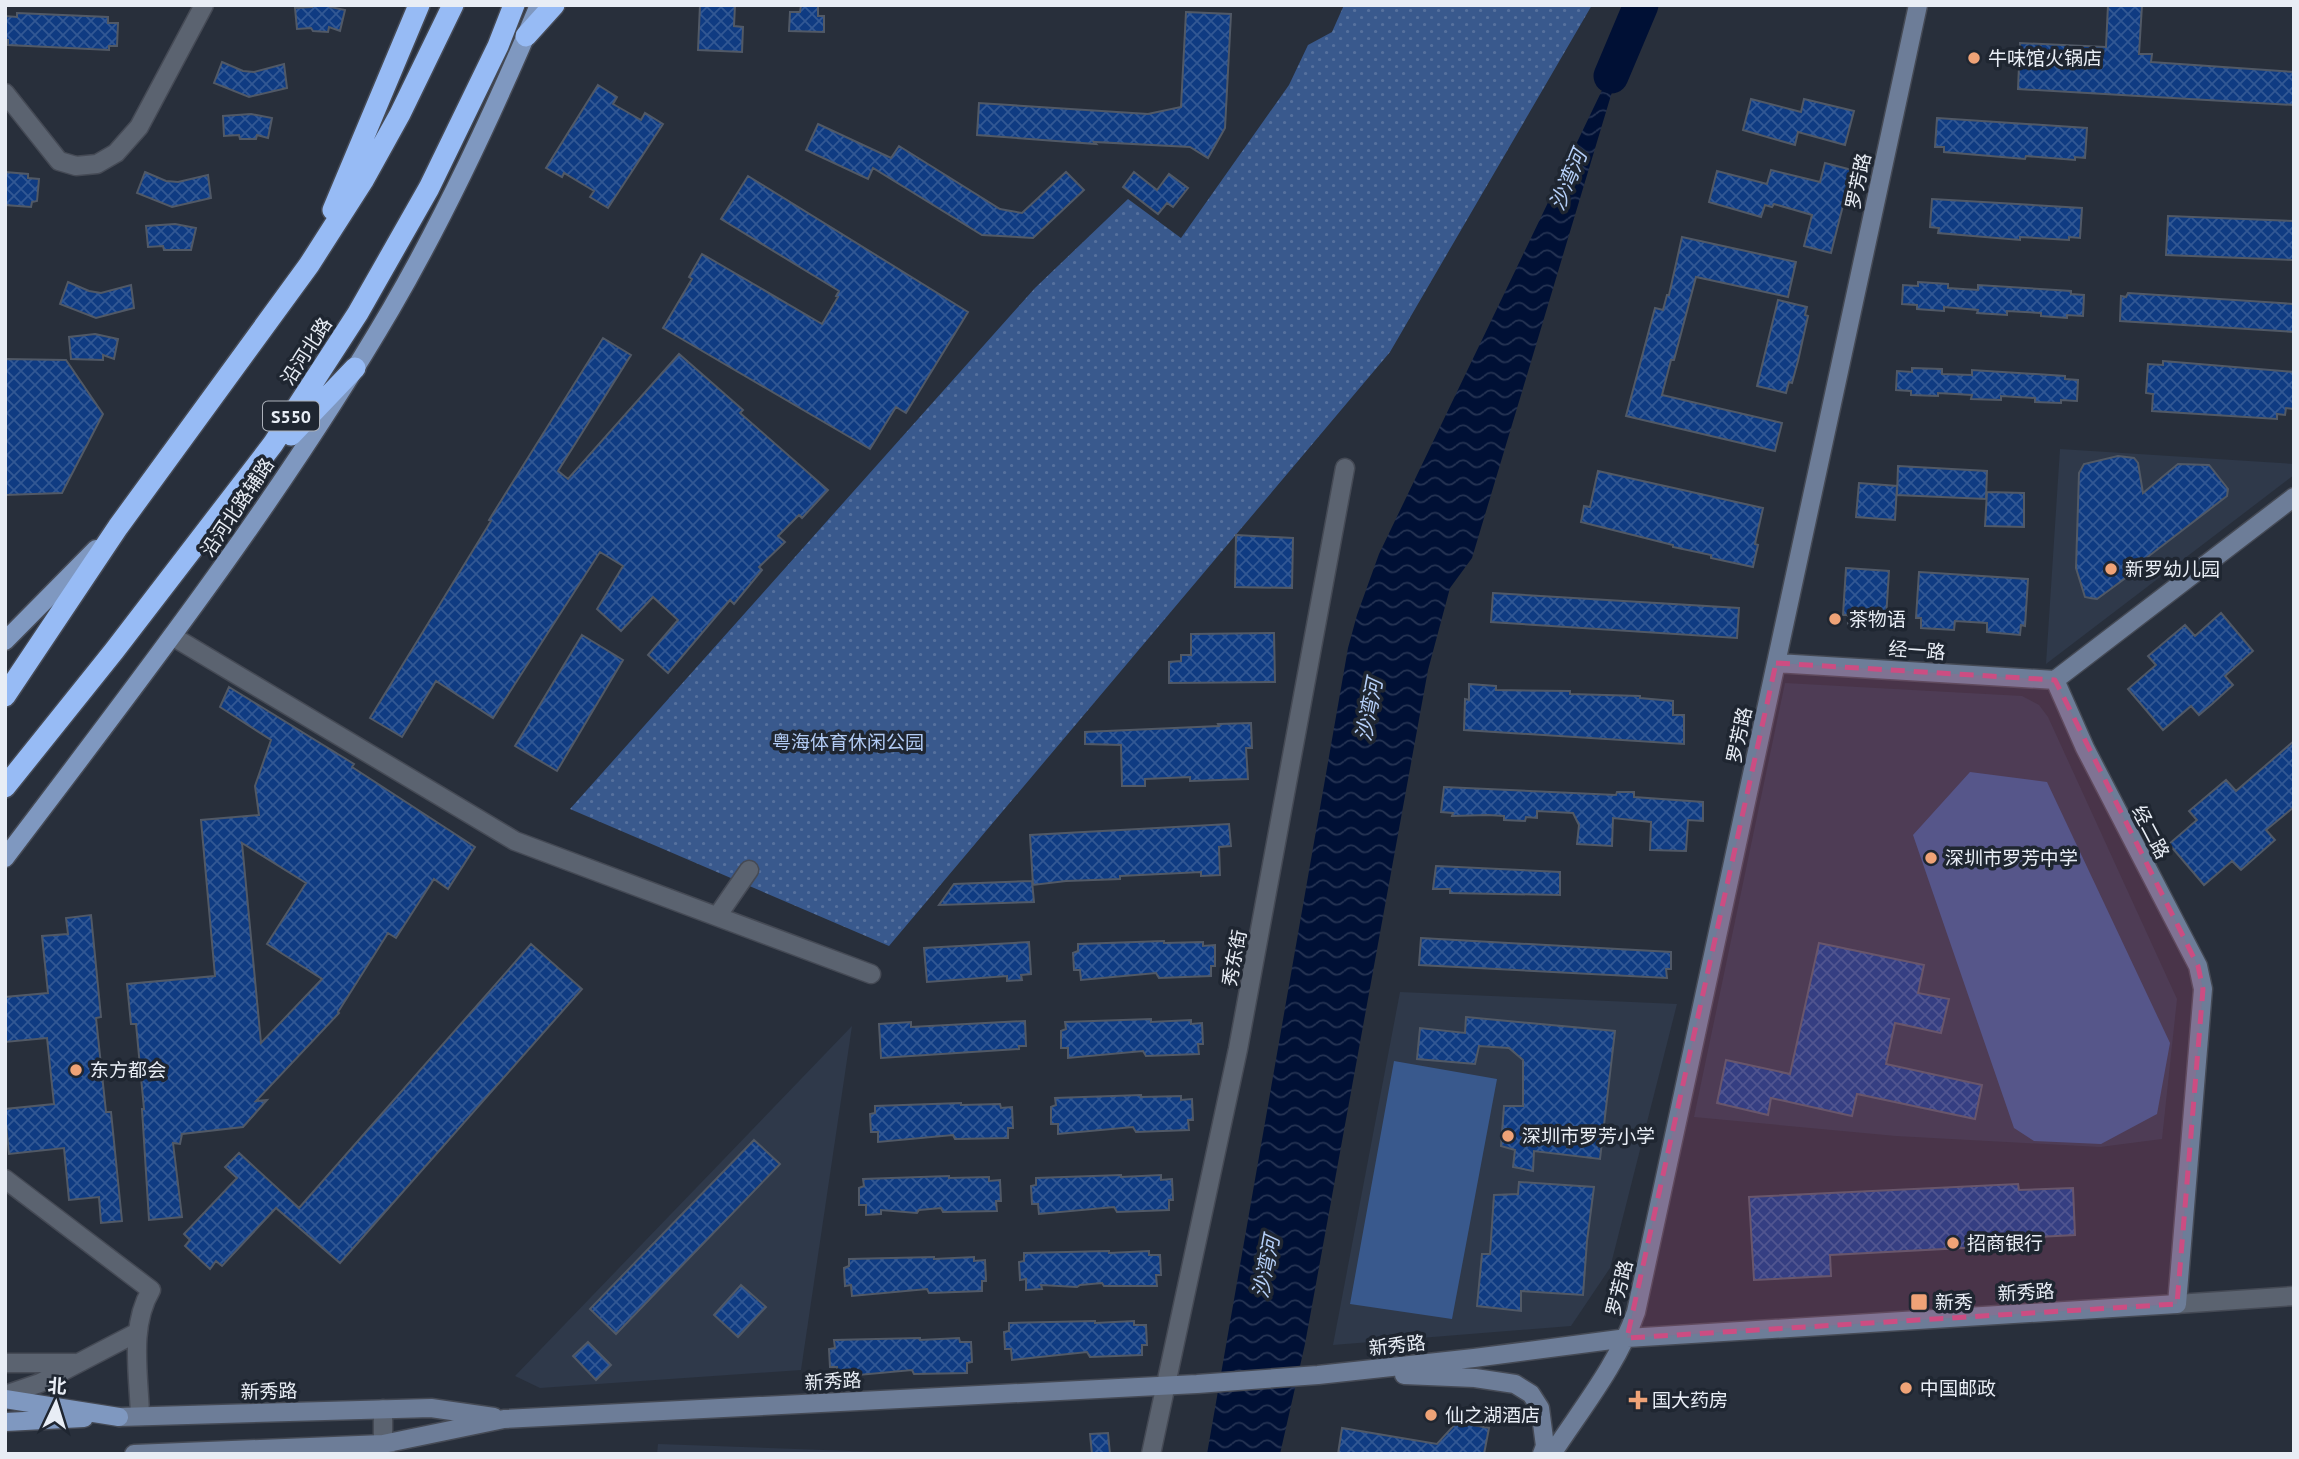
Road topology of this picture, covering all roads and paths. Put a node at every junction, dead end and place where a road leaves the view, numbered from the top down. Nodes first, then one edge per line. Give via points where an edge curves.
1 (204, 5) edge
2 (453, 5) edge
3 (514, 5) edge
4 (540, 5) edge
5 (554, 5) edge
6 (1918, 5) edge
7 (418, 7) edge
8 (526, 36) junction
9 (5, 93) edge
10 (309, 265) junction
11 (355, 368) junction
12 (1345, 468) dead end
13 (239, 489) junction
14 (2294, 496) edge
15 (118, 527) junction
16 (172, 636) junction
17 (5, 640) edge
18 (1776, 663) junction
19 (2055, 680) junction
20 (5, 696) edge
21 (5, 788) edge
22 (5, 858) edge
23 (749, 870) dead end
24 (718, 915) junction
25 (871, 974) dead end
26 (5, 1179) edge
27 (2294, 1296) edge
28 (2177, 1304) junction
29 (138, 1332) junction
30 (1627, 1338) junction
31 (5, 1363) edge
32 (79, 1363) junction
33 (1338, 1373) junction
34 (1167, 1385) junction
35 (5, 1397) edge
36 (383, 1409) junction
37 (140, 1416) junction
38 (119, 1417) junction
39 (504, 1419) junction
40 (5, 1422) edge
41 (385, 1449) edge
42 (134, 1454) edge
43 (1151, 1454) edge
44 (1542, 1454) edge
45 (1552, 1454) edge

1 - 9 street via 139,127 116,153 97,164 76,166 59,161
2 - 10 highway via 400,114
3 - 13 highway, 沿河北路 / S550 via 429,188 358,313
4 - 8 main road, 沿河北路辅路
5 - 8 highway
6 - 18 main road, 罗芳路
7 - 10 highway
8 - 11 main road, 沿河北路辅路 via 447,209
10 - 15 highway
11 - 13 highway
11 - 16 main road, 沿河北路辅路
12 - 34 street, 秀东街 via 1238,1049
13 - 21 highway, 沿河北路 / S550
14 - 19 main road
15 - 17 main road
15 - 20 highway
16 - 22 main road, 沿河北路辅路
16 - 24 street via 515,841
18 - 19 main road, 经一路
18 - 30 main road, 罗芳路
19 - 28 main road, 经二路 via 2085,748 2198,966 2203,989
23 - 24 street
24 - 25 street
26 - 29 street via 151,1290 139,1314
27 - 28 street, 新秀路
28 - 30 main road, 新秀路
29 - 32 street
29 - 37 street
30 - 33 main road, 新秀路
30 - 45 main road, 罗芳路
31 - 32 street
32 - 35 street
33 - 34 main road, 新秀路
33 - 44 main road via 1475,1378 1515,1384 1531,1394 1540,1408
34 - 39 main road, 新秀路
34 - 43 street, 秀东街
35 - 38 main road
36 - 37 main road, 新秀路
36 - 39 main road, 新秀路 via 431,1408
36 - 41 street
37 - 38 main road, 新秀路
38 - 40 main road
39 - 41 main road, 新秀路
41 - 42 main road, 新秀路

